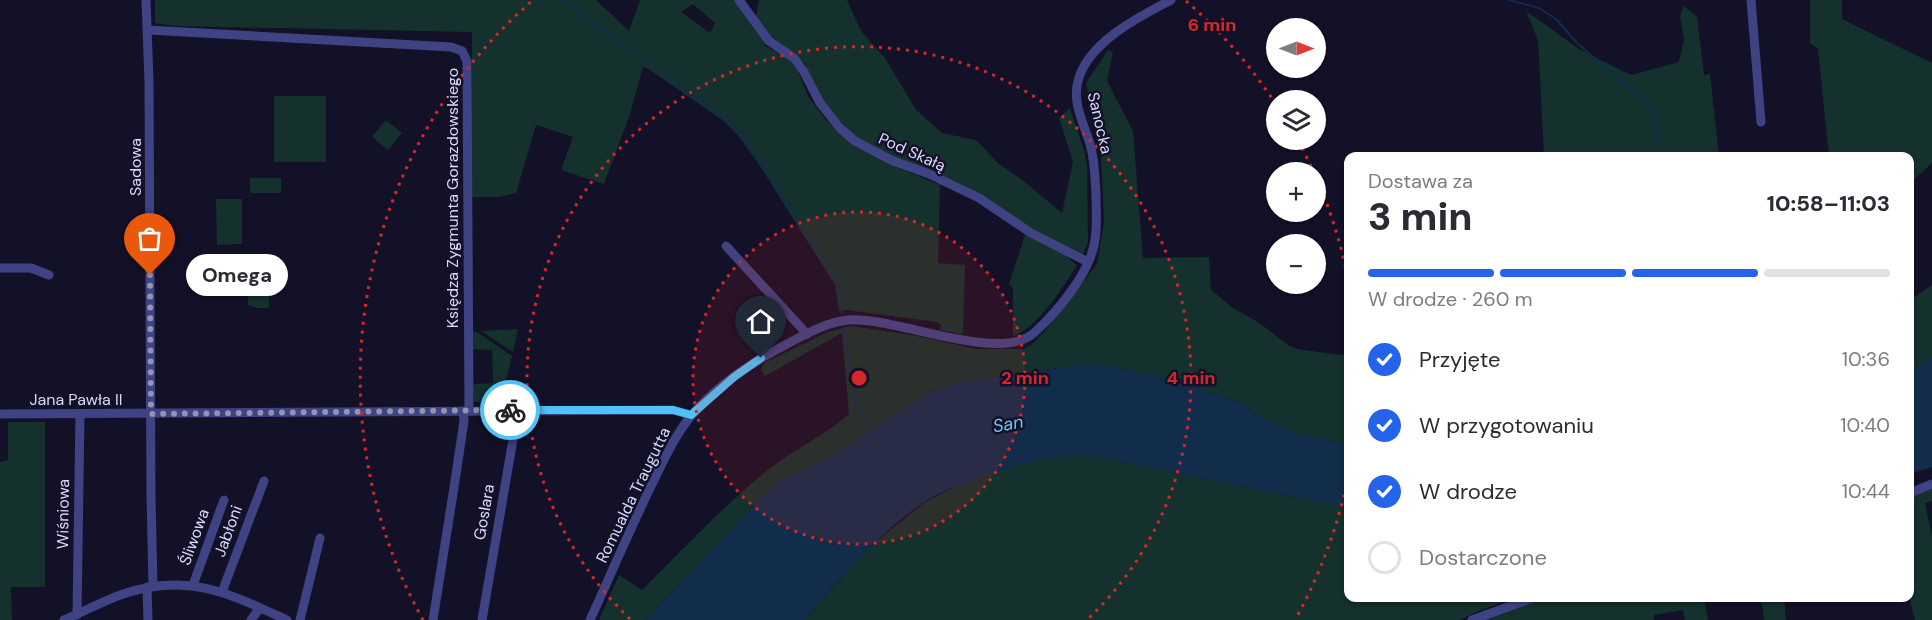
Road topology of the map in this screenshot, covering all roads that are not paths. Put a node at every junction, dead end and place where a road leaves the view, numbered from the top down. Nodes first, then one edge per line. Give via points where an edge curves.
1 (146, 0) edge
2 (739, 0) edge
3 (1171, 0) edge
4 (1751, 0) edge
5 (148, 30) junction
6 (1761, 122) dead end
7 (726, 246) dead end
8 (1088, 262) junction
9 (0, 268) edge
10 (49, 274) dead end
11 (807, 334) junction
12 (466, 410) junction
13 (518, 410) junction
14 (0, 414) edge
15 (80, 414) junction
16 (151, 414) junction
17 (691, 415) junction
18 (264, 481) dead end
19 (1932, 484) edge
20 (1914, 491) edge
21 (224, 500) dead end
22 (320, 538) dead end
23 (193, 585) junction
24 (150, 587) junction
25 (222, 592) junction
26 (1521, 602) edge
27 (260, 608) junction
28 (76, 615) junction
29 (64, 620) edge
30 (148, 620) edge
31 (251, 620) edge
32 (287, 620) edge
33 (300, 620) edge
34 (433, 620) edge
35 (482, 620) edge
36 (590, 620) edge
37 (1472, 620) edge

1 - 5 street, Sadowa
2 - 8 street, Pod Skałą via 769,41 795,58 820,103 855,141 979,198 1031,233
3 - 8 street, Sanocka via 1120,29 1095,53 1078,78 1077,102 1095,168 1096,231
4 - 6 street
5 - 12 street, Księdza Zygmunta Gorazdowskiego via 450,47 462,51 467,61
5 - 16 street, Sadowa
7 - 11 street
8 - 11 street, Romualda Traugutta via 1048,318 1020,342 969,341 863,320 838,321
9 - 10 street via 31,268
11 - 17 street, Romualda Traugutta via 747,367
12 - 13 street, Jana Pawła II
12 - 16 street, Jana Pawła II
12 - 34 street
13 - 17 street, Jana Pawła II via 673,410
13 - 35 street, Goslara
14 - 15 street, Jana Pawła II
15 - 16 street, Jana Pawła II
15 - 28 street, Wiśniowa
16 - 24 street, Sadowa
17 - 36 street, Romualda Traugutta via 641,508
18 - 25 street, Jabłoni
19 - 20 street
21 - 23 street, Śliwowa
22 - 33 street
23 - 24 street
23 - 25 street
24 - 28 street via 115,597
24 - 30 street, Sadowa
25 - 27 street
26 - 37 street
27 - 31 street
27 - 32 street
28 - 29 street

